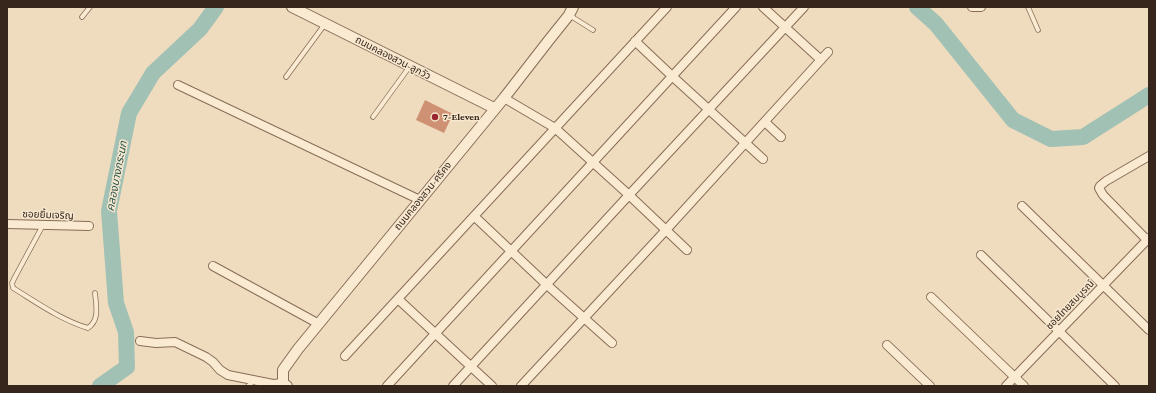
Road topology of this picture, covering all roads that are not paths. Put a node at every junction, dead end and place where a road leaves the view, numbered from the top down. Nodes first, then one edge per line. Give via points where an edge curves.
1 (90, 7) edge
2 (292, 7) edge
3 (667, 7) edge
4 (736, 7) edge
5 (763, 7) edge
6 (804, 7) edge
7 (972, 7) edge
8 (981, 7) edge
9 (1028, 7) edge
10 (571, 11) edge
11 (82, 17) dead end
12 (325, 23) junction
13 (785, 28) junction
14 (593, 30) dead end
15 (1038, 30) dead end
16 (635, 42) junction
17 (828, 52) dead end
18 (820, 60) junction
19 (410, 66) junction
20 (672, 76) junction
21 (286, 77) dead end
22 (178, 85) dead end
23 (504, 98) junction
24 (494, 108) junction
25 (709, 110) junction
26 (374, 116) dead end
27 (765, 122) junction
28 (555, 128) junction
29 (781, 136) dead end
30 (745, 143) junction
31 (1149, 156) edge
32 (763, 159) dead end
33 (593, 162) junction
34 (629, 195) junction
35 (420, 200) junction
36 (1022, 206) dead end
37 (474, 216) junction
38 (7, 224) edge
39 (44, 225) junction
40 (89, 226) dead end
41 (666, 230) junction
42 (1148, 239) edge
43 (687, 250) dead end
44 (511, 251) junction
45 (982, 254) dead end
46 (213, 266) dead end
47 (546, 284) junction
48 (1104, 285) junction
49 (95, 293) dead end
50 (931, 297) dead end
51 (398, 299) junction
52 (584, 318) junction
53 (319, 324) junction
54 (1149, 330) edge
55 (1059, 332) junction
56 (435, 334) junction
57 (140, 341) dead end
58 (612, 343) dead end
59 (887, 345) dead end
60 (345, 356) dead end
61 (471, 366) junction
62 (1015, 377) junction
63 (255, 380) junction
64 (285, 384) edge
65 (248, 386) edge
66 (387, 386) edge
67 (453, 386) edge
68 (492, 386) edge
69 (521, 386) edge
70 (930, 386) edge
71 (1006, 386) edge
72 (1024, 386) edge
73 (1115, 386) edge

1 - 11 lane
2 - 12 street, ถนนคลองสวน-ลูกวัว
3 - 16 street
4 - 20 street
5 - 13 street
6 - 13 street
7 - 8 street
9 - 15 lane
10 - 14 lane
10 - 23 street, ถนนคลองสวน-ศรีคง
12 - 19 street, ถนนคลองสวน-ลูกวัว
12 - 21 lane
13 - 18 street
13 - 25 street
16 - 20 street
16 - 28 street
17 - 18 street
18 - 27 street
19 - 24 street, ถนนคลองสวน-ลูกวัว
19 - 26 lane
20 - 25 street
20 - 33 street
22 - 35 street
23 - 24 street, ถนนคลองสวน-ศรีคง
23 - 28 street
24 - 35 street, ถนนคลองสวน-ศรีคง
25 - 30 street
25 - 34 street
27 - 29 street
27 - 30 street
28 - 33 street
28 - 37 street
30 - 32 street
30 - 41 street
31 - 42 street via 1106,180 1099,188
33 - 34 street
33 - 44 street
34 - 41 street
34 - 47 street
35 - 53 street, ถนนคลองสวน-ศรีคง
36 - 48 street
37 - 44 street
37 - 51 street
38 - 39 street, ซอยยิ้มเจริญ
39 - 40 street, ซอยยิ้มเจริญ
39 - 49 lane via 12,283 13,288 88,328 96,314
41 - 43 street
41 - 52 street
42 - 48 street, ซอยไทยสมบูรณ์
44 - 47 street
44 - 56 street
45 - 55 street
46 - 53 street
47 - 52 street
47 - 61 street
48 - 54 street
48 - 55 street, ซอยไทยสมบูรณ์
50 - 62 street
51 - 56 street
51 - 60 street
52 - 58 street
52 - 69 street
53 - 64 street, ถนนคลองสวน-ศรีคง via 283,370
55 - 62 street, ซอยไทยสมบูรณ์
55 - 73 street
56 - 61 street
56 - 66 street
57 - 63 street via 182,344 206,357 228,375
59 - 70 street
61 - 67 street
61 - 68 street
62 - 71 street, ซอยไทยสมบูรณ์
62 - 72 street
63 - 64 street
63 - 65 lane

